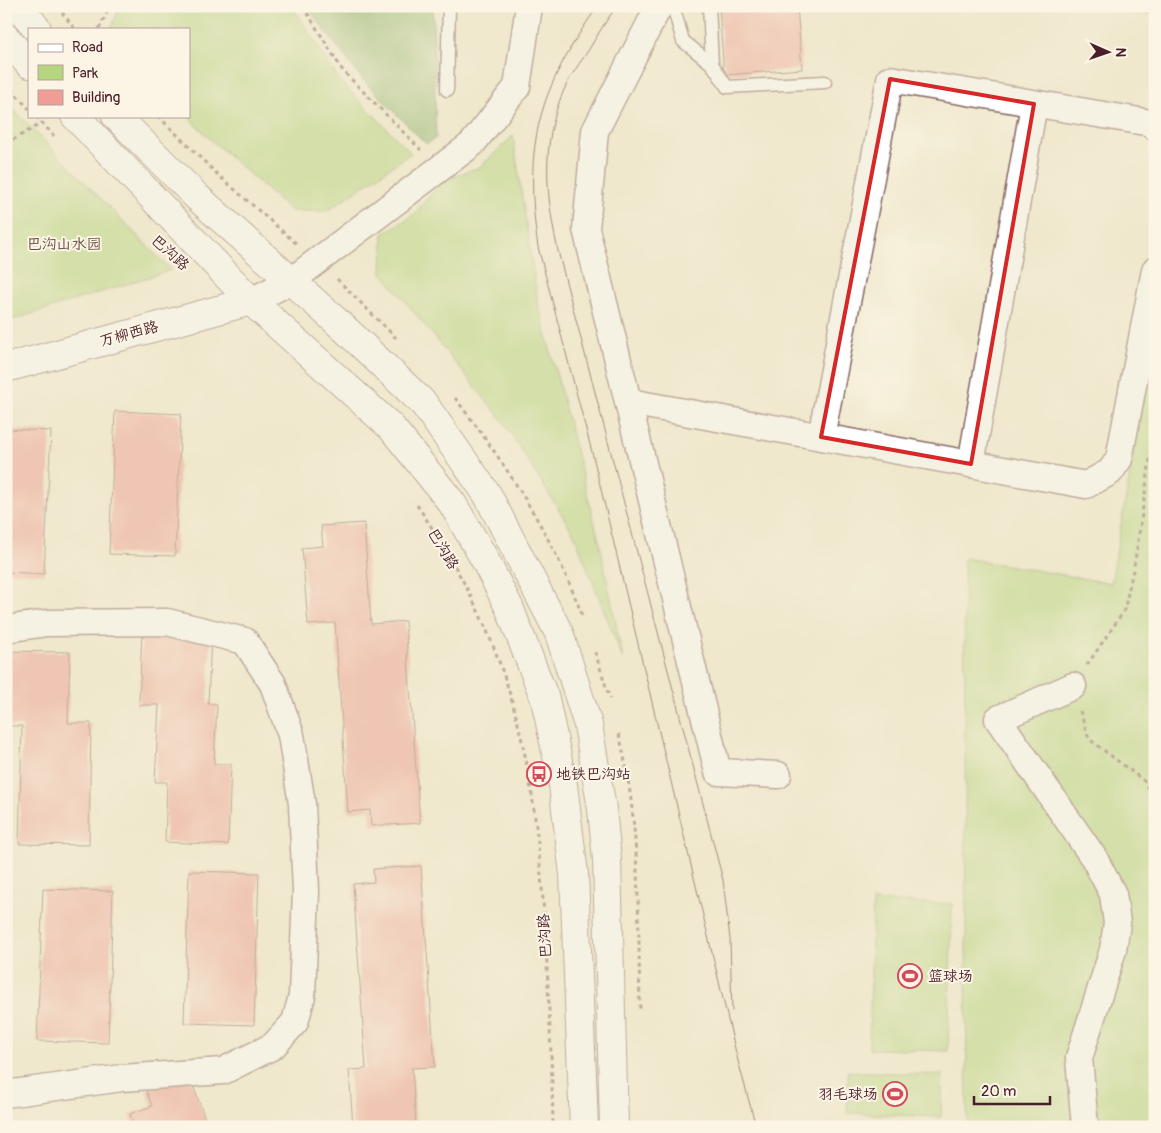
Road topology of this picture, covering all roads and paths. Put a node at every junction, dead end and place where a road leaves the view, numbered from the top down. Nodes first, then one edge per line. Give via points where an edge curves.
1 (19, 6) edge
2 (57, 6) edge
3 (110, 6) edge
4 (303, 6) edge
5 (449, 6) edge
6 (529, 6) edge
7 (659, 6) edge
8 (673, 6) edge
9 (710, 6) edge
10 (36, 28) edge
11 (74, 28) edge
12 (99, 28) edge
13 (6, 38) edge
14 (28, 63) edge
15 (712, 64) junction
16 (825, 82) dead end
17 (6, 83) edge
18 (447, 90) dead end
19 (1034, 104) junction
20 (28, 107) edge
21 (38, 118) edge
22 (77, 118) edge
23 (118, 118) edge
24 (42, 123) junction
25 (1155, 127) edge
26 (56, 137) dead end
27 (6, 144) edge
28 (439, 169) junction
29 (1155, 270) edge
30 (291, 281) junction
31 (251, 301) junction
32 (6, 368) edge
33 (629, 402) junction
34 (1155, 426) edge
35 (821, 437) junction
36 (971, 464) junction
37 (412, 499) dead end
38 (6, 629) edge
39 (1073, 686) junction
40 (778, 775) dead end
41 (1155, 798) edge
42 (6, 1094) edge
43 (554, 1127) edge
44 (584, 1127) edge
45 (614, 1127) edge
46 (1085, 1127) edge

1 - 10 main road
2 - 11 path
3 - 12 path
4 - 28 path via 343,71
5 - 18 lane
6 - 28 street via 517,87 472,144
7 - 33 street via 595,132 586,229
8 - 15 lane via 683,41
9 - 15 lane
13 - 14 main road
15 - 16 lane via 727,87
17 - 20 path
19 - 25 street via 1150,123
19 - 35 street via 890,79
19 - 36 street
21 - 24 path
22 - 31 main road, 巴沟路
23 - 30 main road via 197,197
24 - 26 path
24 - 27 path
28 - 30 street
29 - 36 street via 1119,459 1110,472 1086,484
30 - 31 street
30 - 45 main road via 424,404 487,494 560,633 588,725 602,809 607,860
31 - 32 main road, 万柳西路
31 - 44 main road, 巴沟路 via 391,427 452,503 510,607 545,699 563,785 574,874
33 - 35 street
33 - 40 street via 718,772
34 - 39 path via 1124,612
35 - 36 street
37 - 43 path, 巴沟路 via 458,573 491,641 513,705 534,804 542,879
38 - 42 street via 47,623 167,622 245,641 274,684 291,735 302,804 306,891 302,996 295,1022 273,1046 223,1071 122,1078
39 - 41 path via 1089,739 1144,781
39 - 46 street via 998,719 1094,858 1112,894 1117,923 1113,950 1079,1058

